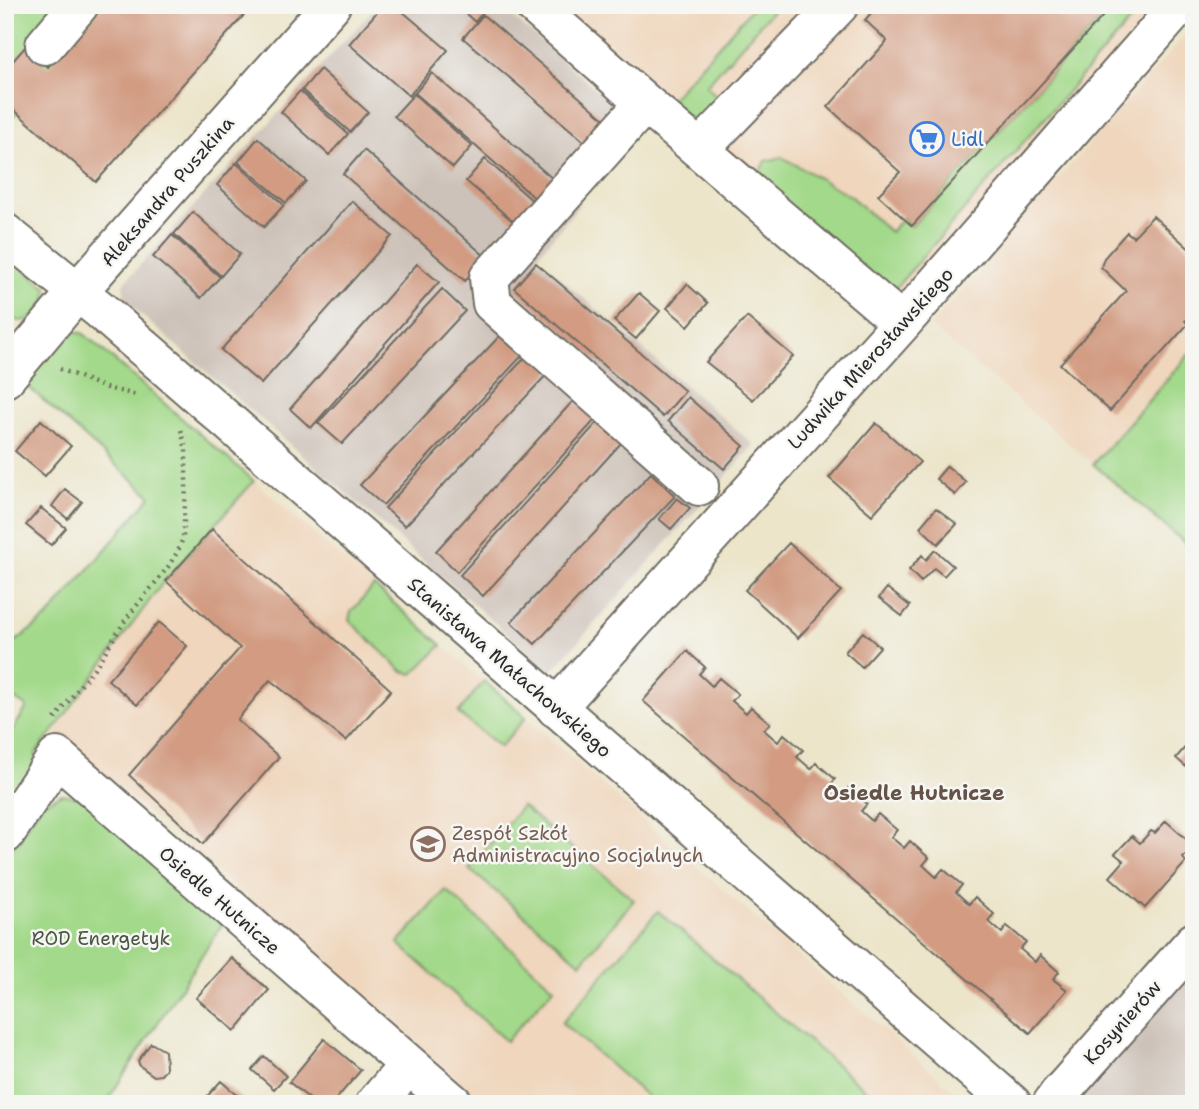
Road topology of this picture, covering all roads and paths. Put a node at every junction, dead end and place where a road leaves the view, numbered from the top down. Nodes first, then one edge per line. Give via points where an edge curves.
1 (79, 5) edge
2 (331, 5) edge
3 (534, 5) edge
4 (839, 5) edge
5 (1180, 5) edge
6 (45, 45) dead end
7 (645, 103) junction
8 (700, 149) junction
9 (7, 237) edge
10 (78, 291) junction
11 (902, 323) junction
12 (12, 356) edge
13 (142, 396) dead end
14 (180, 428) dead end
15 (699, 486) dead end
16 (556, 708) junction
17 (57, 757) junction
18 (5, 834) edge
19 (1194, 942) edge
20 (409, 1065) junction
21 (375, 1104) edge
22 (454, 1104) edge
23 (1013, 1104) edge
24 (1052, 1104) edge

1 - 6 street
2 - 10 street, Aleksandra Puszkina
3 - 7 street
4 - 8 street
5 - 11 street, Ludwika Mierosławskiego
7 - 8 street
7 - 15 street via 489,278 492,303
8 - 11 street
9 - 10 street, Stanisława Małachowskiego
10 - 12 street, Aleksandra Puszkina
10 - 16 street, Stanisława Małachowskiego
11 - 16 street, Ludwika Mierosławskiego
12 - 13 path
14 - 17 path via 186,449 183,538 48,730
16 - 23 street, Stanisława Małachowskiego
17 - 18 street
17 - 20 street, Osiedle Hutnicze
19 - 24 street, Kosynierów
20 - 21 street
20 - 22 street, Osiedle Hutnicze

